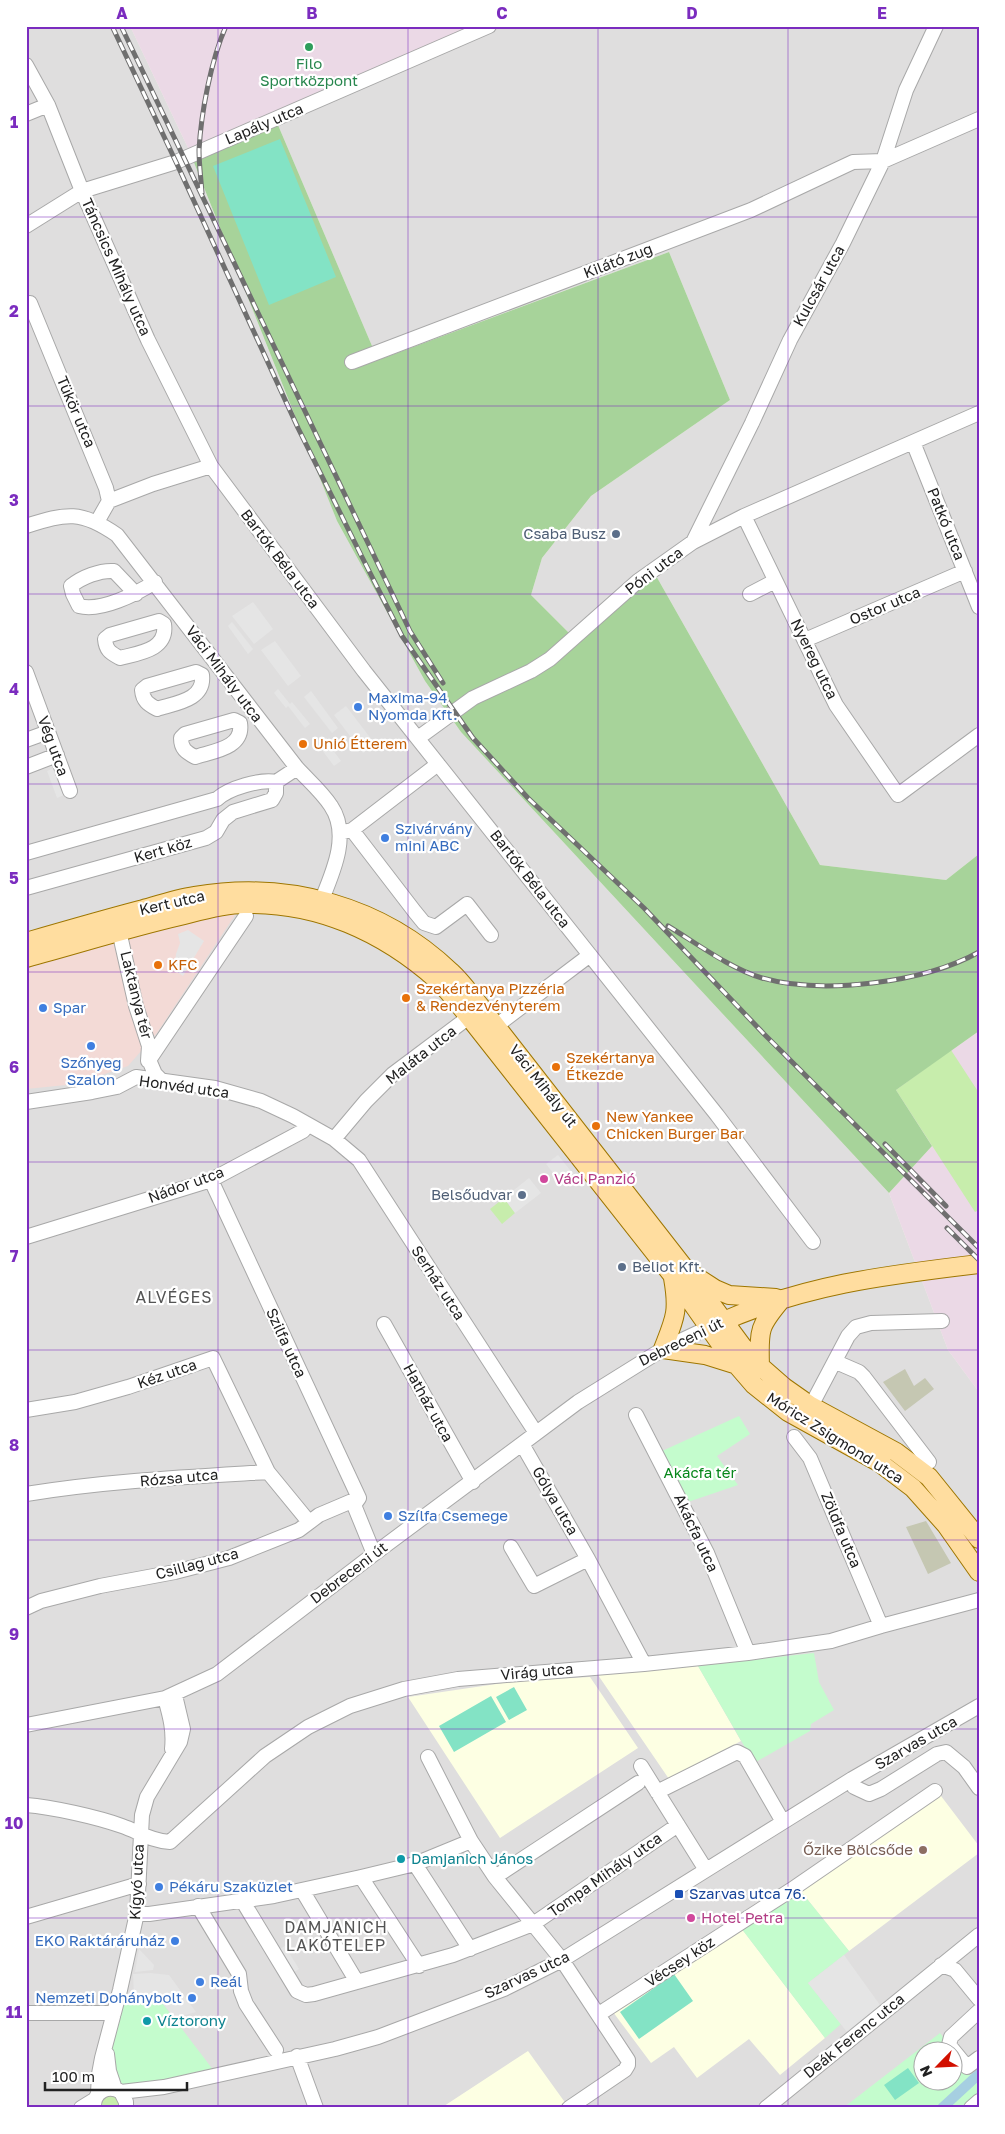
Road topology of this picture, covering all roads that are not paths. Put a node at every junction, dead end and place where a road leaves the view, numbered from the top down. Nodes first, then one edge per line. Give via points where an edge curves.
1 (488, 26) edge
2 (936, 26) edge
3 (26, 65) edge
4 (48, 105) junction
5 (26, 114) edge
6 (979, 118) edge
7 (883, 161) junction
8 (82, 191) junction
9 (26, 226) edge
10 (30, 303) dead end
11 (352, 362) dead end
12 (979, 413) edge
13 (913, 442) junction
14 (211, 466) junction
15 (109, 501) junction
16 (744, 516) junction
17 (97, 522) junction
18 (26, 526) edge
19 (693, 542) junction
20 (965, 571) junction
21 (776, 580) junction
22 (155, 582) junction
23 (136, 594) dead end
24 (750, 594) dead end
25 (979, 607) edge
26 (178, 614) junction
27 (164, 624) dead end
28 (805, 640) junction
29 (216, 664) junction
30 (26, 672) edge
31 (202, 675) dead end
32 (253, 713) junction
33 (240, 723) dead end
34 (48, 732) junction
35 (979, 735) edge
36 (418, 738) junction
37 (26, 740) edge
38 (57, 755) junction
39 (438, 764) junction
40 (26, 767) edge
41 (297, 768) junction
42 (276, 782) junction
43 (70, 791) dead end
44 (216, 799) junction
45 (223, 820) junction
46 (346, 832) junction
47 (26, 853) edge
48 (26, 888) edge
49 (319, 906) junction
50 (246, 916) dead end
51 (117, 924) junction
52 (491, 935) dead end
53 (26, 942) edge
54 (590, 955) junction
55 (26, 958) edge
56 (469, 1017) junction
57 (496, 1026) junction
58 (149, 1060) junction
59 (136, 1077) junction
60 (162, 1081) junction
61 (26, 1102) edge
62 (308, 1125) junction
63 (334, 1139) junction
64 (210, 1180) junction
65 (26, 1237) edge
66 (813, 1242) dead end
67 (979, 1264) edge
68 (679, 1273) junction
69 (782, 1299) junction
70 (942, 1321) dead end
71 (384, 1324) dead end
72 (717, 1324) junction
73 (663, 1349) junction
74 (836, 1362) junction
75 (737, 1365) junction
76 (760, 1366) junction
77 (811, 1406) junction
78 (26, 1410) edge
79 (636, 1415) dead end
80 (536, 1433) junction
81 (794, 1437) dead end
82 (522, 1444) junction
83 (929, 1462) dead end
84 (268, 1472) junction
85 (473, 1482) junction
86 (26, 1494) edge
87 (356, 1502) junction
88 (309, 1522) junction
89 (979, 1540) edge
90 (511, 1547) dead end
91 (376, 1552) junction
92 (588, 1559) junction
93 (979, 1572) edge
94 (979, 1600) edge
95 (26, 1608) edge
96 (881, 1626) junction
97 (748, 1654) junction
98 (644, 1664) junction
99 (170, 1696) junction
100 (979, 1706) edge
101 (26, 1725) edge
102 (428, 1756) dead end
103 (641, 1766) dead end
104 (852, 1779) junction
105 (638, 1783) dead end
106 (979, 1788) edge
107 (935, 1791) dead end
108 (657, 1792) junction
109 (26, 1806) edge
110 (783, 1822) junction
111 (678, 1825) junction
112 (140, 1833) junction
113 (470, 1842) junction
114 (415, 1864) junction
115 (706, 1870) junction
116 (495, 1876) junction
117 (361, 1877) junction
118 (139, 1884) junction
119 (302, 1890) junction
120 (242, 1900) junction
121 (198, 1906) junction
122 (138, 1913) junction
123 (26, 1917) edge
124 (532, 1924) junction
125 (979, 1935) edge
126 (470, 1949) junction
127 (562, 1960) junction
128 (941, 1965) junction
129 (419, 1966) junction
130 (357, 1982) junction
131 (979, 1999) edge
132 (979, 2011) edge
133 (26, 2012) edge
134 (114, 2013) junction
135 (599, 2014) junction
136 (107, 2043) junction
137 (276, 2050) dead end
138 (297, 2056) junction
139 (977, 2063) edge
140 (164, 2087) junction
141 (118, 2091) junction
142 (96, 2100) edge
143 (979, 2101) edge
144 (126, 2107) edge
145 (81, 2108) edge
146 (316, 2108) edge
147 (569, 2108) edge
148 (766, 2108) edge
149 (971, 2108) edge

1 - 8 street, Lapály utca via 176,162
2 - 7 street, Kulcsár utca via 906,90
3 - 4 street, Táncsics Mihály utca
4 - 5 street
4 - 8 street, Táncsics Mihály utca
6 - 7 street
7 - 11 street, Kilátó zug via 853,162 751,210
7 - 19 street, Kulcsár utca via 790,340
8 - 9 street, Lapály utca
8 - 14 street, Táncsics Mihály utca via 148,340
10 - 15 street, Tükör utca via 94,454
12 - 13 street, Póni utca
13 - 16 street, Póni utca
13 - 20 street, Patkó utca
14 - 15 street
14 - 36 street, Bartók Béla utca
15 - 17 street
16 - 19 street, Póni utca
16 - 21 street, Nyereg utca
17 - 18 street, Váci Mihály utca via 81,516 68,516
17 - 22 street, Váci Mihály utca via 117,535
19 - 36 street, Póni utca via 638,581 550,659 473,698
20 - 25 street, Patkó utca
20 - 28 street, Ostor utca
21 - 24 street
21 - 28 street, Nyereg utca
22 - 23 street
22 - 26 street, Váci Mihály utca
26 - 27 street
26 - 29 street, Váci Mihály utca
28 - 35 street, Nyereg utca via 836,705 898,795
29 - 31 street
29 - 32 street, Váci Mihály utca
30 - 34 street, Vég utca
32 - 33 street
32 - 41 street, Váci Mihály utca
34 - 37 street
34 - 38 street, Vég utca
36 - 39 street, Bartók Béla utca
38 - 40 street
38 - 43 street, Vég utca
39 - 46 street
39 - 54 street, Bartók Béla utca
41 - 42 street
41 - 46 street, Váci Mihály utca via 330,804
42 - 44 street via 268,780 225,792
42 - 45 street, Kert köz via 272,800 233,812
44 - 45 street
44 - 47 street
45 - 48 street, Kert köz via 216,832 206,838
46 - 49 street, Váci Mihály utca
46 - 52 street, Váci Mihály utca via 424,923 436,927 467,904
49 - 51 main road, Kert utca via 242,904
49 - 56 main road, Váci Mihály út via 402,951 438,981
49 - 57 main road, Váci Mihály út via 376,919 416,943 451,972
50 - 58 street, Laktanya tér
51 - 53 main road, Kert utca
51 - 55 main road, Kert utca
51 - 58 street, Laktanya tér
54 - 57 street
54 - 66 street, Bartók Béla utca
56 - 63 street, Maláta utca via 393,1074
56 - 68 main road, Váci Mihály út
57 - 68 main road, Váci Mihály út
58 - 59 street, Laktanya tér
58 - 60 street
59 - 60 street, Honvéd utca
59 - 61 street, Honvéd utca via 92,1092
60 - 62 street, Honvéd utca via 215,1088 262,1101
62 - 63 street
62 - 64 street, Nádor utca via 303,1132
63 - 80 street, Serház utca via 359,1160
64 - 65 street, Nádor utca
64 - 87 street, Szilfa utca
67 - 69 main road, Debreceni út via 878,1276
68 - 69 main road, Debreceni út via 729,1295
68 - 72 main road, Váci Mihály út
68 - 73 main road via 676,1314
69 - 72 main road, Debreceni út
69 - 76 main road via 764,1321 759,1339
70 - 74 street via 871,1323 856,1328 848,1336
71 - 85 street, Hatház utca
72 - 73 street, Debreceni út
72 - 75 main road, Móricz Zsigmond utca
72 - 76 main road, Móricz Zsigmond utca
73 - 75 main road via 705,1355
73 - 80 street, Debreceni út via 614,1378
74 - 77 street, Móricz Zsigmond utca
74 - 83 street via 859,1372
75 - 93 main road, Móricz Zsigmond utca via 754,1385 788,1412 880,1463 913,1488 946,1525
76 - 77 main road, Móricz Zsigmond utca
77 - 89 main road, Móricz Zsigmond utca via 896,1452 929,1477
78 - 84 street, Kéz utca via 93,1397 213,1358
79 - 97 street, Akácfa utca via 707,1553
80 - 82 street, Debreceni út
81 - 96 street, Zöldfa utca via 810,1458
82 - 85 street, Debreceni út
82 - 92 street, Gólya utca
84 - 86 street, Rózsa utca via 173,1478
84 - 88 street
85 - 91 street, Debreceni út
87 - 88 street, Csillag utca via 319,1515
87 - 91 street, Szilfa utca
88 - 95 street, Csillag utca via 299,1530 229,1558 100,1586
90 - 92 street via 534,1586
91 - 99 street, Debreceni út via 217,1674
92 - 98 street, Gólya utca
94 - 96 street, Virág utca
96 - 97 street, Virág utca via 831,1641
97 - 98 street, Virág utca
98 - 112 street, Virág utca via 458,1679 404,1689 350,1706 308,1726 265,1756 170,1842 151,1839
99 - 101 street, Debreceni út
99 - 112 street, Kígyó utca via 183,1729 180,1742 147,1797
100 - 104 street, Szarvas utca
102 - 113 street, Tompa Mihály utca
103 - 108 street
104 - 106 street, Szarvas utca via 854,1787 869,1794 937,1754 946,1752
104 - 110 street, Szarvas utca
105 - 116 street
107 - 135 street, Vécsey köz via 791,1890
108 - 110 street via 740,1752
108 - 111 street
109 - 112 street via 40,1806
110 - 115 street, Szarvas utca
111 - 115 street
111 - 124 street, Tompa Mihály utca
112 - 118 street, Kígyó utca
113 - 114 street
113 - 116 street, Tompa Mihály utca
114 - 117 street
114 - 126 street
115 - 127 street, Szarvas utca
116 - 124 street, Tompa Mihály utca
117 - 119 street
117 - 129 street
118 - 122 street, Kígyó utca
118 - 123 street
119 - 120 street
119 - 130 street
120 - 121 street
120 - 130 street, Tompa Mihály utca via 297,1990 306,1995
121 - 122 street
121 - 137 street via 239,1974 246,2004
122 - 134 street, Kígyó utca
124 - 126 street, Tompa Mihály utca
124 - 127 street, Tompa Mihály utca
125 - 128 street, Deák Ferenc utca
126 - 129 street, Tompa Mihály utca
127 - 135 street
127 - 138 street, Szarvas utca via 504,1989 378,2037
128 - 131 street via 955,1970
128 - 148 street, Deák Ferenc utca
129 - 130 street, Tompa Mihály utca
132 - 139 street via 952,2037 949,2045 967,2067
133 - 134 street
134 - 136 street, Kígyó utca
135 - 147 street via 628,2065
136 - 141 street, Kígyó utca via 109,2071
136 - 142 street, Kígyó utca
138 - 140 street, Szarvas utca
138 - 146 street
140 - 141 street, Szarvas utca
140 - 144 street, Szarvas utca
141 - 142 street, Szarvas utca via 106,2088
141 - 144 street, Kígyó utca via 124,2096
142 - 145 street
143 - 149 street

